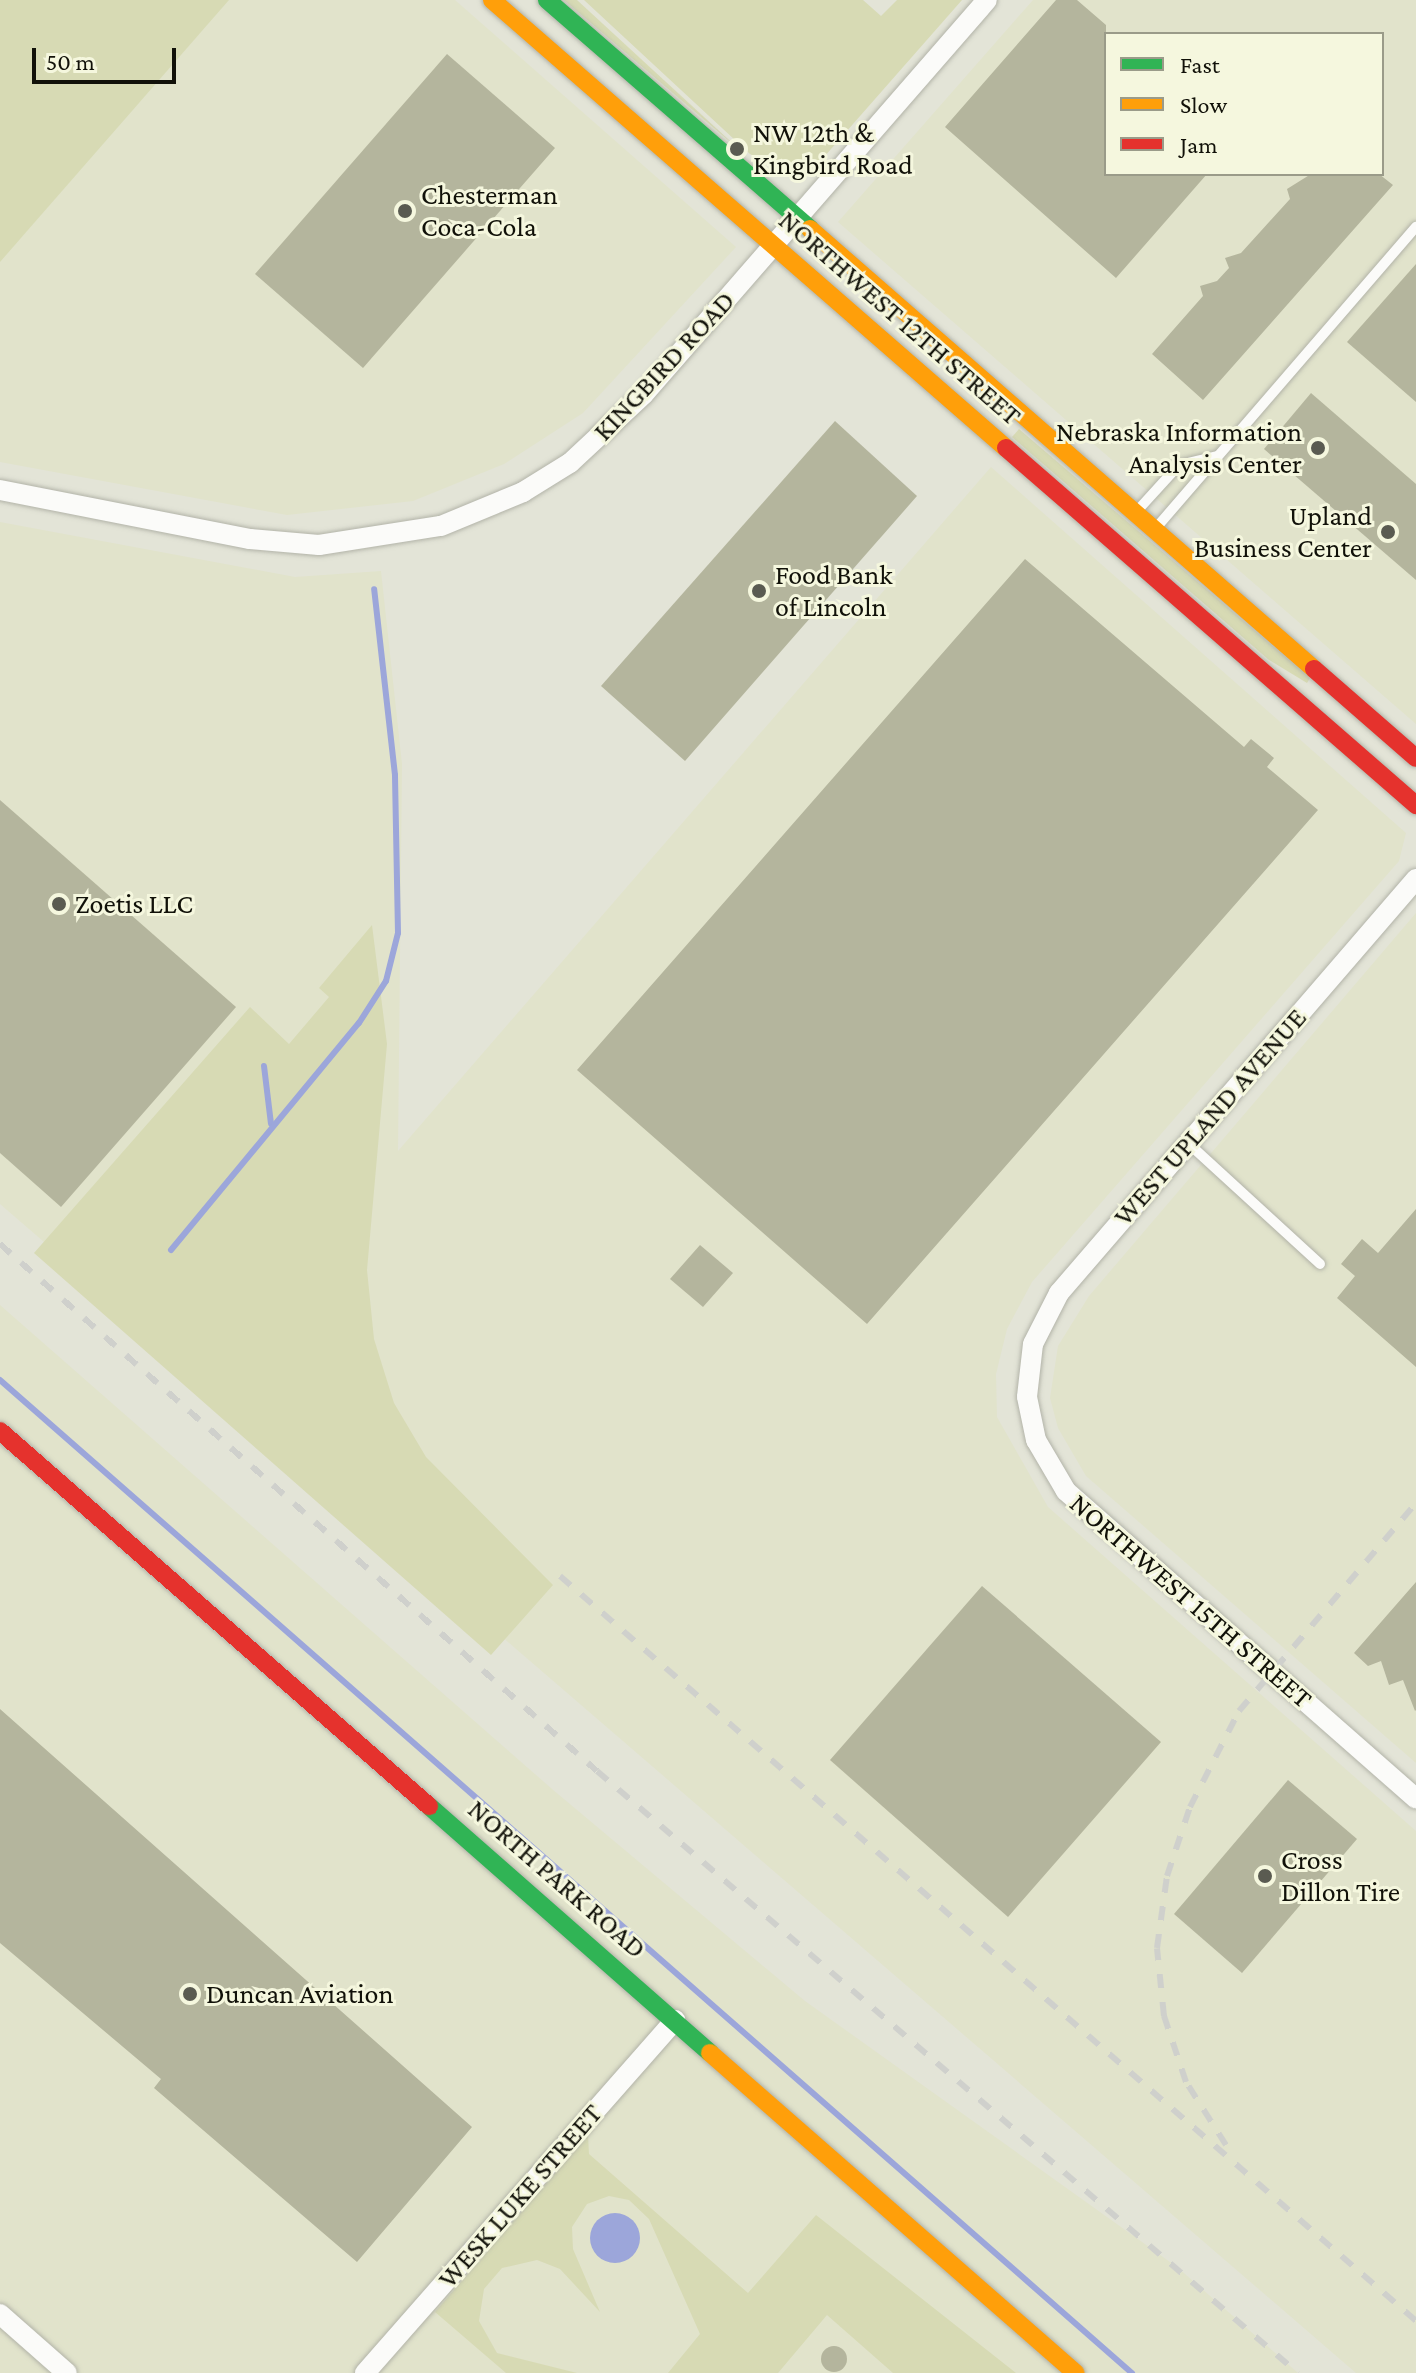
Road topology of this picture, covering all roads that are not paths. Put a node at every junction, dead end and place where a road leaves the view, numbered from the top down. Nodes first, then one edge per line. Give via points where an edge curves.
1 (492, 0) edge
2 (547, 0) edge
3 (987, 0) edge
4 (796, 217) junction
5 (1416, 227) edge
6 (773, 245) junction
7 (1217, 456) junction
8 (0, 490) edge
9 (1136, 512) junction
10 (1155, 528) junction
11 (1416, 758) edge
12 (1416, 805) edge
13 (1416, 879) edge
14 (1188, 1143) junction
15 (1320, 1264) dead end
16 (1027, 1368) joint
17 (0, 1431) edge
18 (1416, 1798) edge
19 (675, 2020) junction
20 (0, 2314) edge
21 (67, 2373) edge
22 (365, 2373) edge
23 (1076, 2373) edge

1 - 6 main road, NORTHWEST 12TH STREET
2 - 4 main road, NORTHWEST 12TH STREET
3 - 4 street, KINGBIRD ROAD
4 - 6 street, KINGBIRD ROAD
4 - 9 main road, NORTHWEST 12TH STREET
5 - 7 lane
6 - 8 street, KINGBIRD ROAD via 644,394 591,446 523,492 441,526 379,539 299,544
6 - 12 main road, NORTHWEST 12TH STREET
7 - 9 lane via 1179,465
7 - 10 lane
9 - 10 main road, NORTHWEST 12TH STREET
10 - 11 main road, NORTHWEST 12TH STREET
13 - 14 street, WEST UPLAND AVENUE
14 - 15 lane
14 - 16 street, WEST UPLAND AVENUE via 1054,1300
16 - 18 street, NORTHWEST 15TH STREET via 1036,1440 1066,1491
17 - 19 main road, NORTH PARK ROAD
19 - 22 street, WESK LUKE STREET
19 - 23 main road, NORTH PARK ROAD
20 - 21 street

